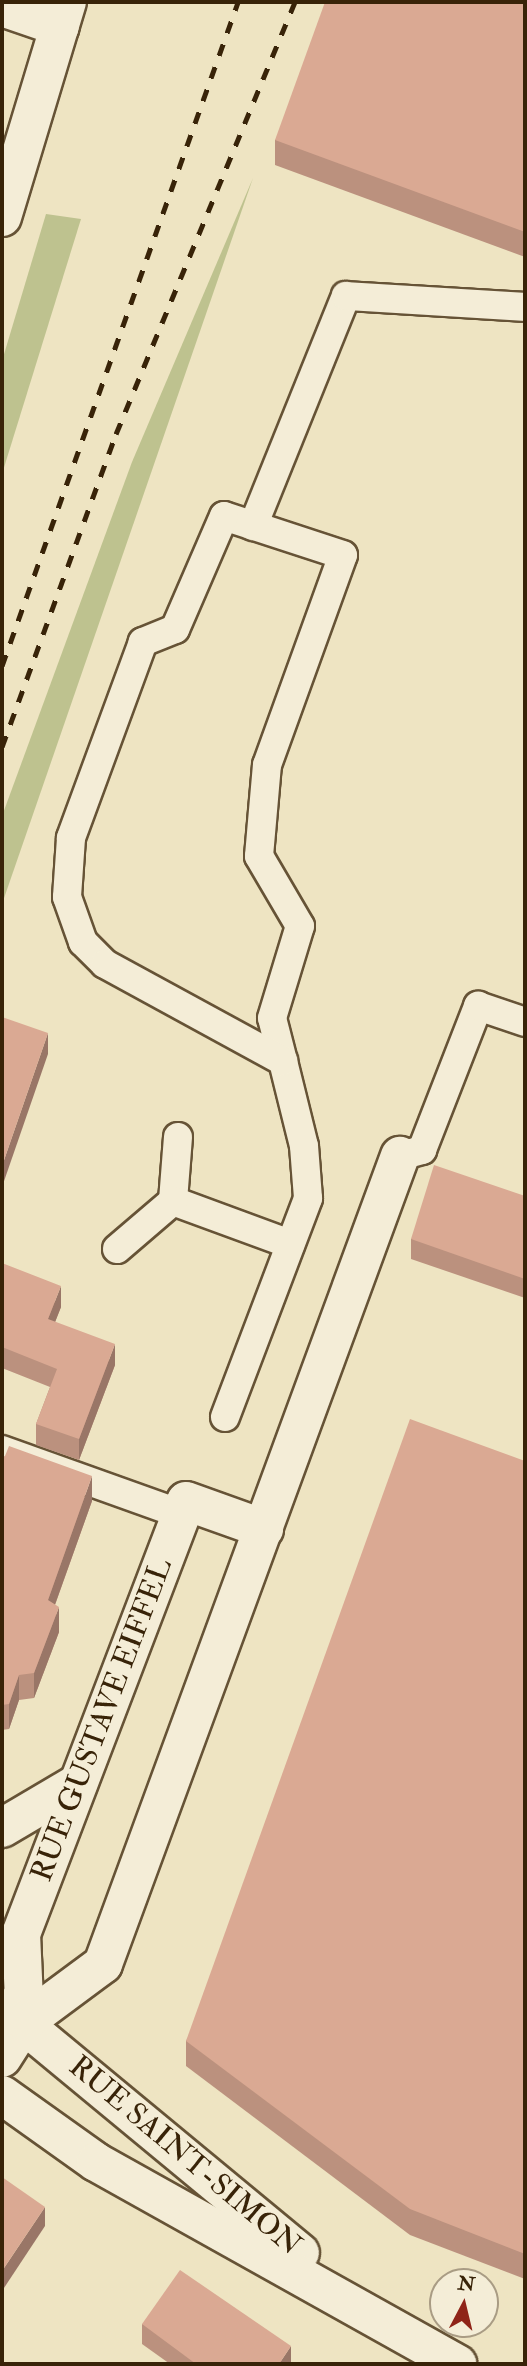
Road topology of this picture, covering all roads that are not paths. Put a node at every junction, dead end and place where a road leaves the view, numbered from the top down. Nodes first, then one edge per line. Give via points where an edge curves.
1 (2, 7) edge
2 (64, 14) edge
3 (2, 217) edge
4 (525, 307) edge
5 (253, 526) junction
6 (525, 1022) edge
7 (283, 1061) junction
8 (178, 1138) dead end
9 (400, 1156) joint
10 (173, 1200) junction
11 (290, 1244) junction
12 (117, 1249) dead end
13 (225, 1417) dead end
14 (2, 1450) edge
15 (181, 1514) junction
16 (264, 1529) junction
17 (78, 1783) junction
18 (2, 1828) edge
19 (13, 2014) edge
20 (2, 2059) edge
21 (2, 2095) edge
22 (366, 2308) junction
23 (457, 2364) edge

1 - 2 street
2 - 3 street
4 - 5 lane via 346,296
5 - 7 lane via 343,555 267,765 259,856 300,926 272,1018
5 - 7 lane via 224,516 175,629 143,642 71,838 67,897 83,942 105,964
6 - 9 lane via 478,1006 422,1150
7 - 11 lane via 304,1146 308,1198
8 - 10 lane
9 - 16 street
10 - 11 lane
10 - 12 lane
11 - 13 lane
14 - 15 lane
15 - 16 street via 186,1501
15 - 17 street, RUE GUSTAVE EIFFEL
16 - 19 street via 103,1964
17 - 18 street
17 - 19 street, RUE GUSTAVE EIFFEL via 21,1934
19 - 20 street
19 - 22 street, RUE SAINT-SIMON
21 - 22 street, RUE SAINT-SIMON via 96,2162
22 - 23 street, RUE SAINT-SIMON

